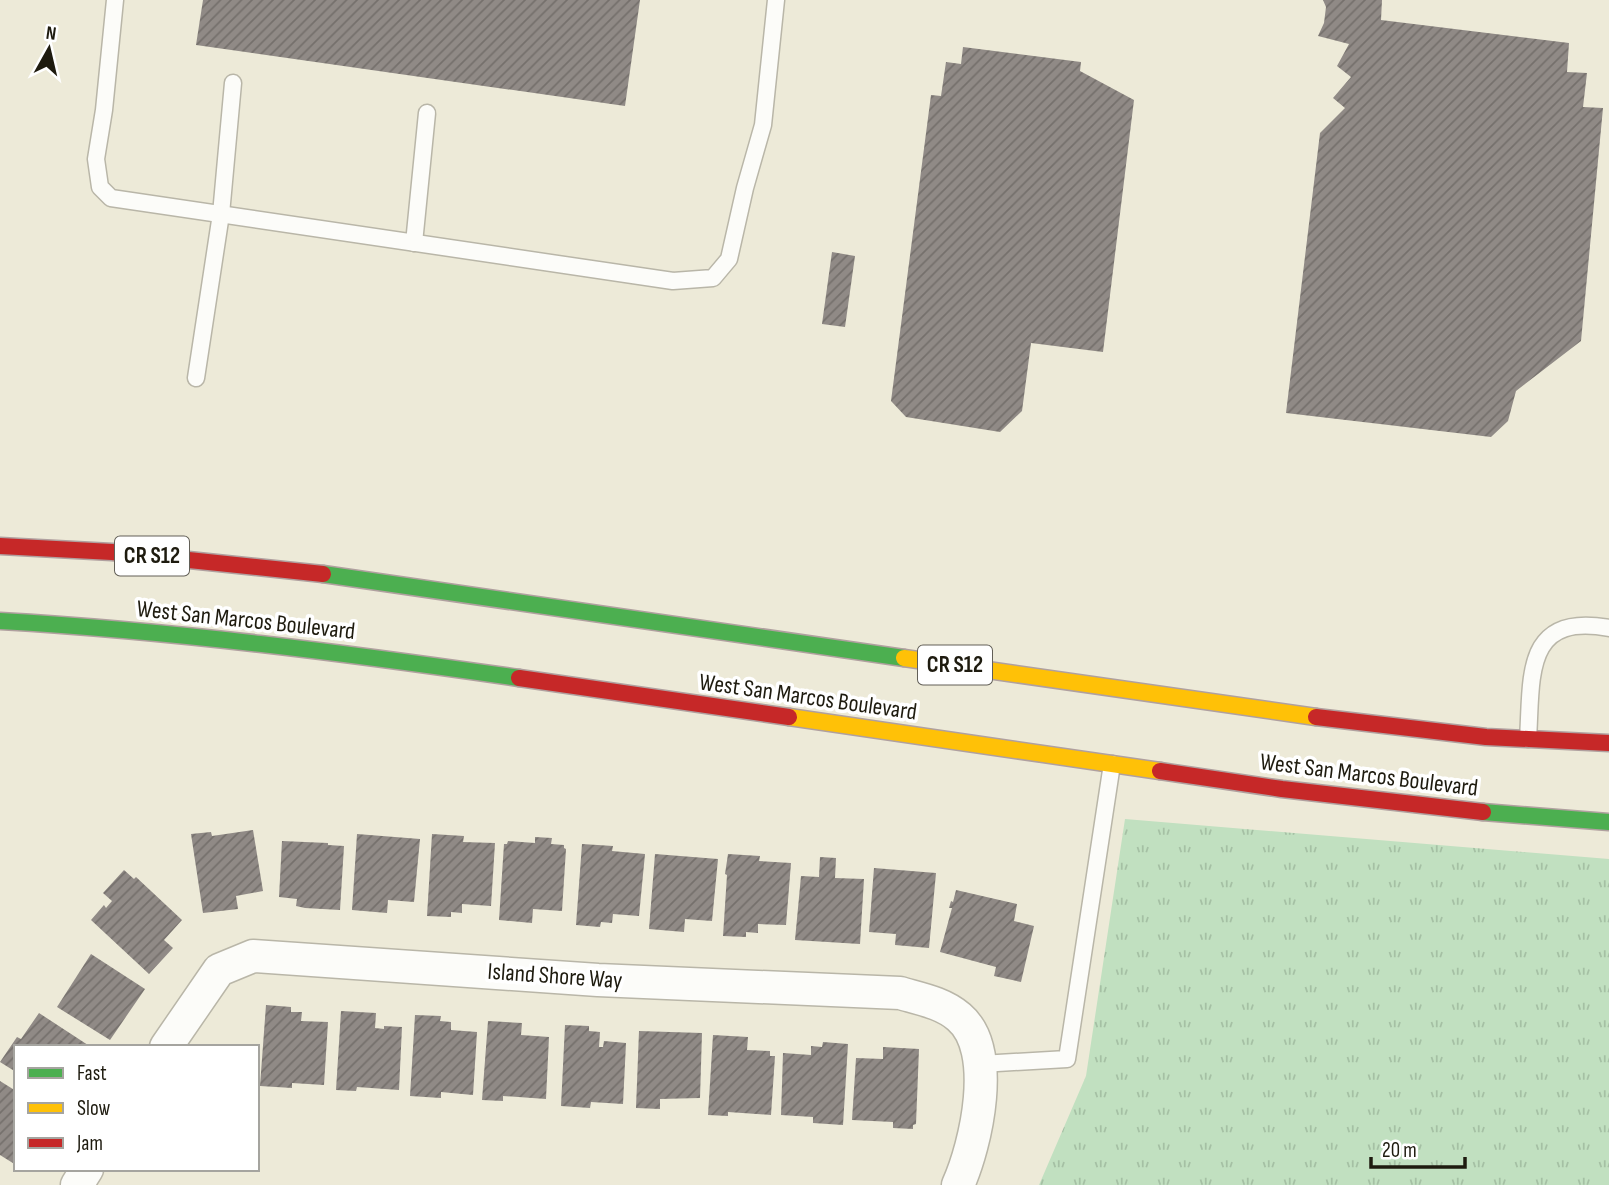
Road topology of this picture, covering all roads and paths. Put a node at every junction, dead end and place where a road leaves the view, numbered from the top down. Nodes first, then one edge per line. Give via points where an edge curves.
1 (115, 0) edge
2 (776, 0) edge
3 (233, 83) dead end
4 (427, 113) dead end
5 (221, 214) junction
6 (414, 243) junction
7 (197, 378) dead end
8 (0, 546) edge
9 (0, 621) edge
10 (1609, 628) edge
11 (1528, 739) junction
12 (1609, 743) edge
13 (1112, 764) junction
14 (1609, 822) edge
15 (167, 1045) edge
16 (977, 1049) junction
17 (958, 1185) edge

1 - 5 lane via 96,159 100,187 111,198
2 - 6 lane via 763,125 729,259 713,278 673,281
3 - 5 lane
4 - 6 lane
5 - 6 lane
5 - 7 lane
8 - 11 main road, West San Marcos Boulevard / CR S12 via 112,552 341,576 1292,714
9 - 13 main road, West San Marcos Boulevard via 326,650
10 - 11 lane via 1587,624 1556,632 1540,645 1532,673
11 - 12 main road, West San Marcos Boulevard / CR S12
13 - 14 main road, West San Marcos Boulevard via 1467,811
13 - 16 lane via 1067,1059
15 - 16 street, Island Shore Way via 219,970 253,956 598,980 900,993 947,1007 962,1019
16 - 17 street via 977,1118

